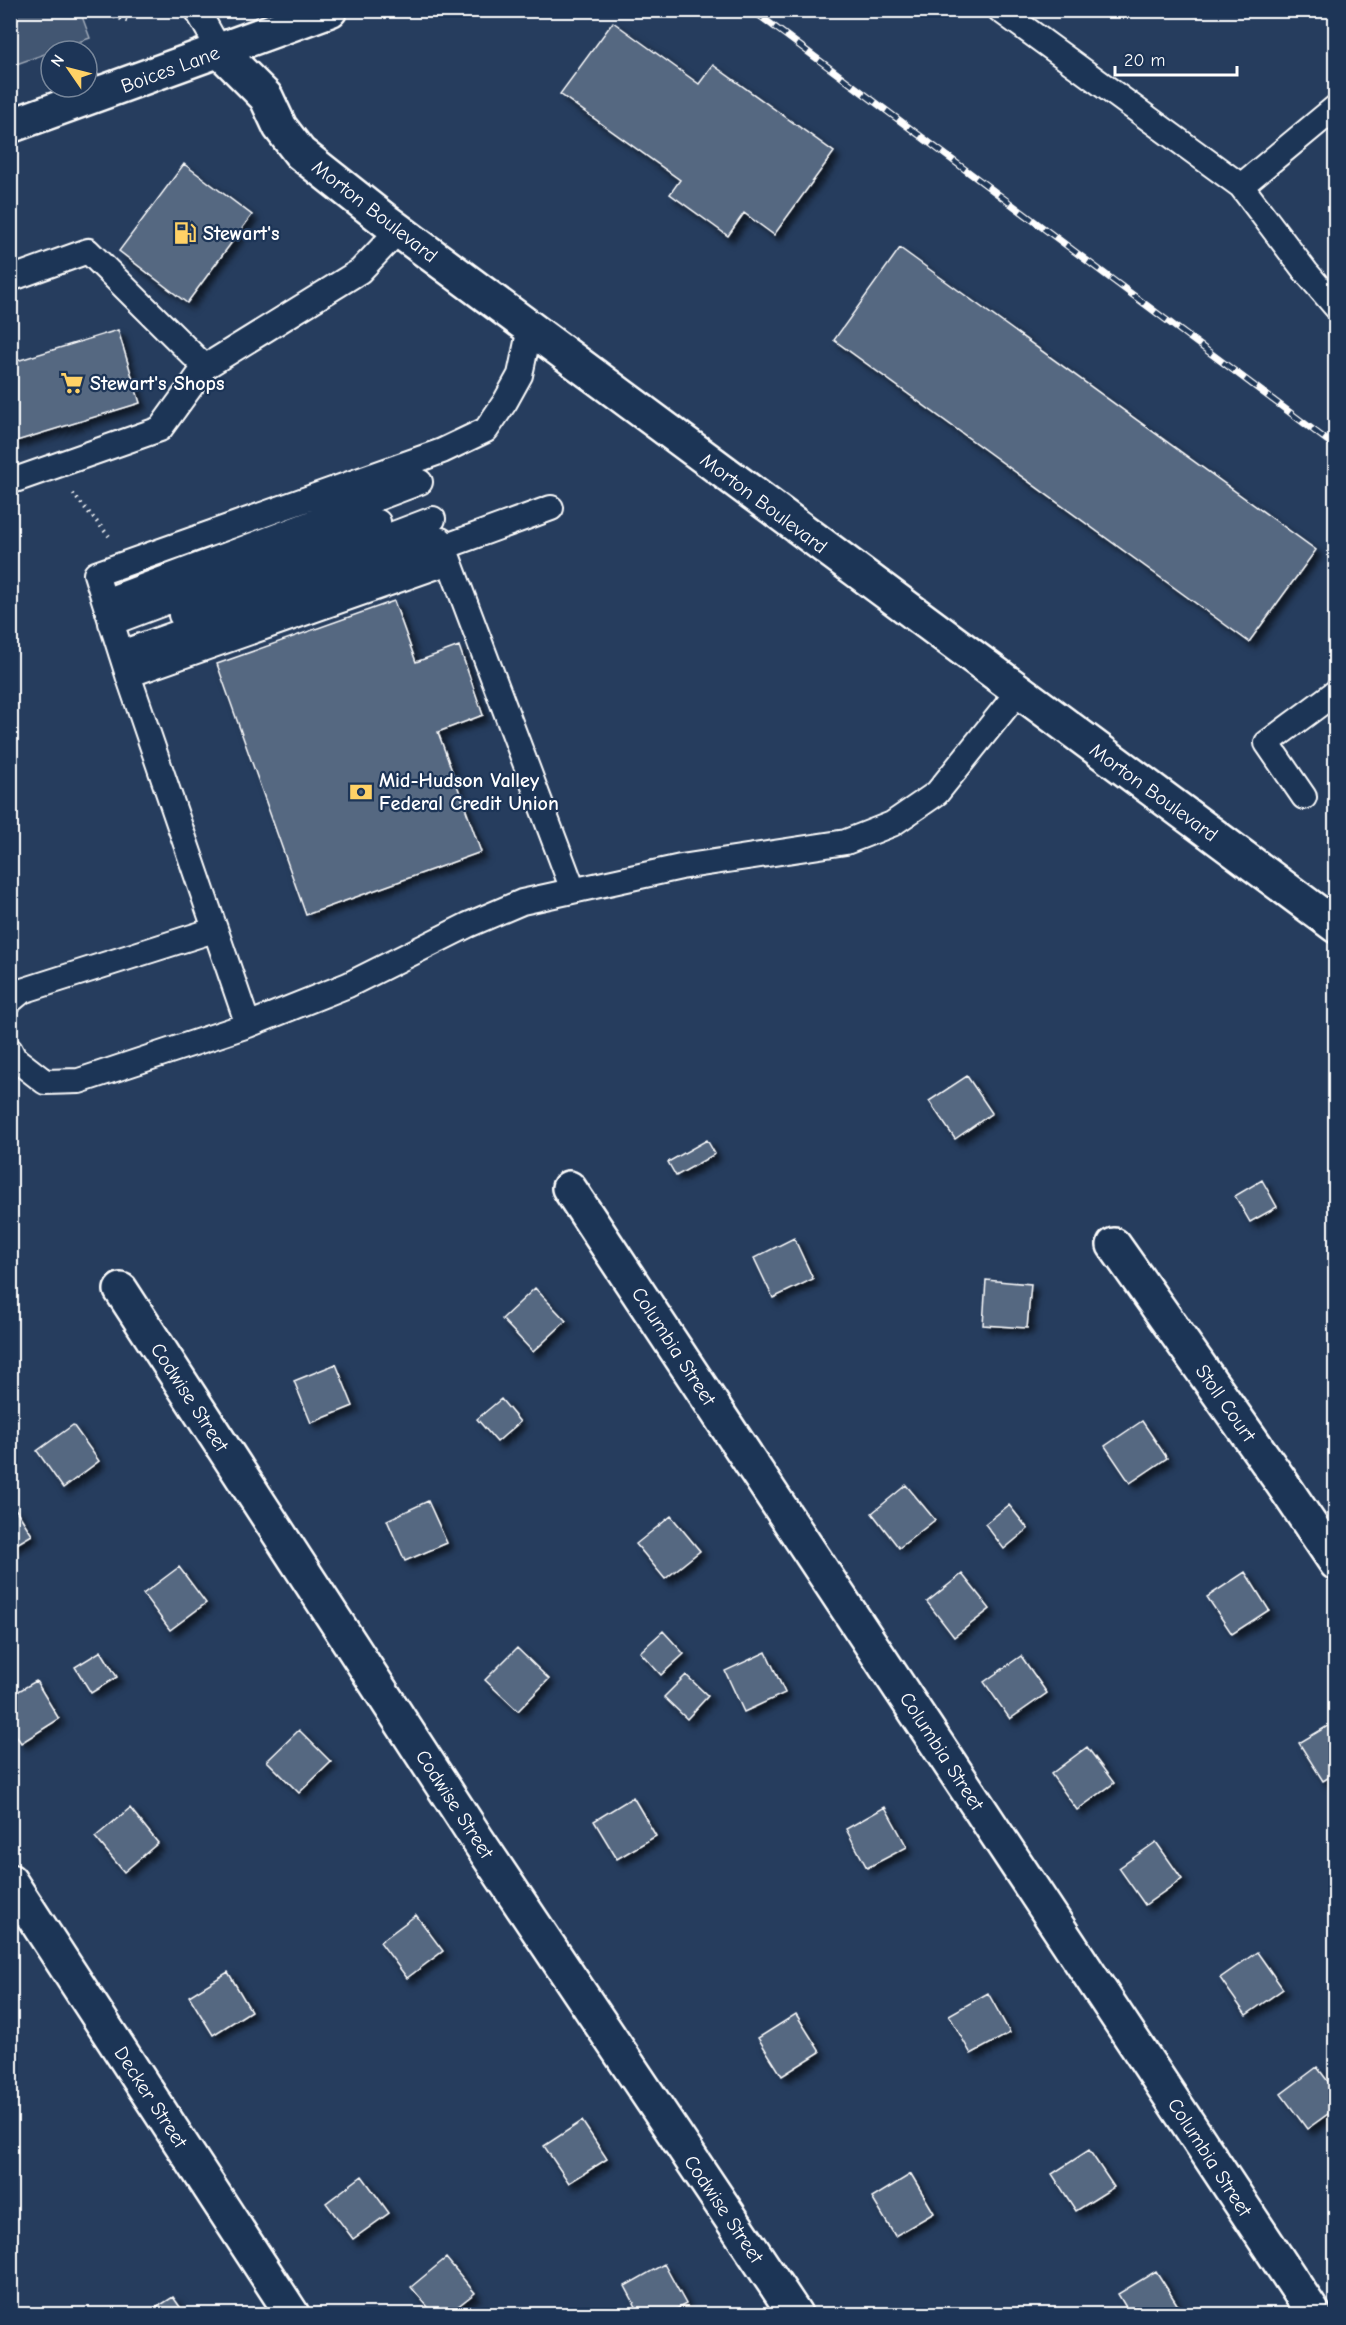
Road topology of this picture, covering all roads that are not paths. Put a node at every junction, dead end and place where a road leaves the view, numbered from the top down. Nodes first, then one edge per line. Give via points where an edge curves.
1 (197, 10) edge
2 (330, 10) edge
3 (1000, 10) edge
4 (220, 51) junction
5 (1335, 107) edge
6 (10, 126) edge
7 (1241, 186) junction
8 (398, 231) junction
9 (10, 279) edge
10 (1335, 307) edge
11 (530, 328) junction
12 (205, 367) junction
13 (15, 480) dead end
14 (551, 508) dead end
15 (432, 516) junction
16 (116, 638) junction
17 (1018, 692) junction
18 (1335, 692) edge
19 (1304, 797) dead end
20 (573, 890) junction
21 (1335, 926) edge
22 (214, 930) junction
23 (10, 1001) edge
24 (248, 1025) junction
25 (10, 1050) edge
26 (569, 1188) dead end
27 (1114, 1245) dead end
28 (121, 1290) dead end
29 (1335, 1563) edge
30 (10, 1881) edge
31 (292, 2314) edge
32 (795, 2314) edge
33 (1314, 2314) edge

1 - 4 lane
2 - 4 street, Boices Lane
3 - 7 lane
4 - 6 street, Boices Lane
4 - 8 street, Morton Boulevard via 266,98 280,127 300,153
5 - 7 lane
7 - 10 lane
8 - 11 street, Morton Boulevard
8 - 12 lane via 360,271
9 - 12 lane via 88,251
11 - 15 lane via 520,375 486,430 442,450
11 - 17 street, Morton Boulevard
12 - 13 lane via 160,429
14 - 15 lane
15 - 16 lane
15 - 16 lane
15 - 16 lane
15 - 16 lane via 131,561 96,574
15 - 20 lane
16 - 22 lane
17 - 20 lane via 937,793 892,824 846,843 681,867
17 - 21 street, Morton Boulevard
18 - 19 lane via 1267,743
20 - 24 lane via 478,920 348,985
22 - 23 lane via 22,992
22 - 24 lane
24 - 25 lane via 79,1081 45,1082 14,1058
26 - 33 street, Columbia Street
27 - 29 street, Stoll Court
28 - 32 street, Codwise Street via 471,1829
30 - 31 street, Decker Street

